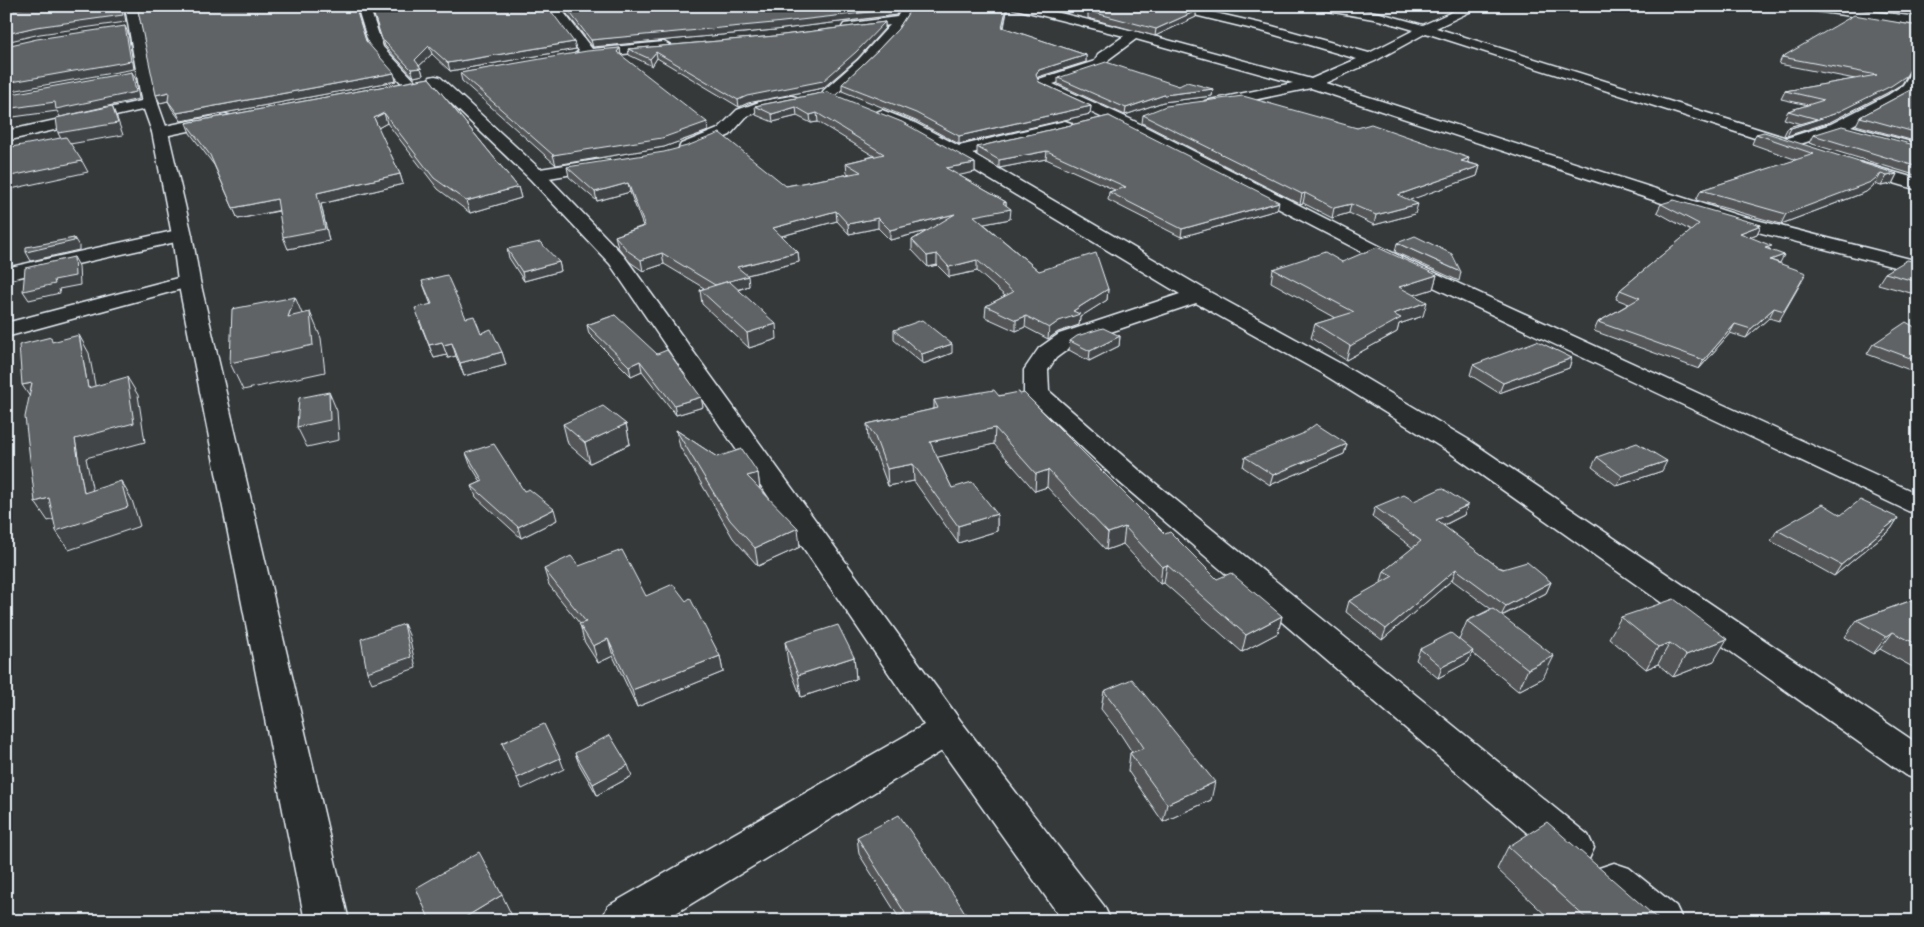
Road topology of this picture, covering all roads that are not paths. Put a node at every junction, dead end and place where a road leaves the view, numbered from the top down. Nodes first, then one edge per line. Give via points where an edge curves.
1 (363, 6) edge
2 (550, 6) edge
3 (908, 6) edge
4 (1016, 6) edge
5 (1169, 6) edge
6 (1317, 6) edge
7 (1476, 6) edge
8 (1799, 6) edge
9 (1092, 11) edge
10 (1065, 19) junction
11 (131, 20) edge
12 (901, 20) junction
13 (1918, 21) edge
14 (834, 29) edge
15 (1425, 29) junction
16 (1134, 35) junction
17 (677, 45) edge
18 (588, 53) junction
19 (570, 56) edge
20 (1370, 58) junction
21 (1918, 72) edge
22 (452, 76) dead end
23 (435, 80) junction
24 (410, 84) junction
25 (1312, 84) junction
26 (390, 88) edge
27 (150, 104) junction
28 (1192, 105) edge
29 (868, 109) edge
30 (237, 117) edge
31 (1124, 118) junction
32 (1837, 127) junction
33 (160, 132) junction
34 (6, 136) edge
35 (1788, 144) junction
36 (1918, 149) edge
37 (1807, 150) edge
38 (672, 152) edge
39 (957, 152) junction
40 (619, 162) edge
41 (1844, 162) edge
42 (536, 175) junction
43 (1918, 186) edge
44 (182, 236) junction
45 (1918, 267) edge
46 (6, 274) edge
47 (188, 281) junction
48 (1198, 295) junction
49 (6, 330) edge
50 (1918, 505) edge
51 (948, 730) junction
52 (1918, 764) edge
53 (327, 921) edge
54 (623, 921) edge
55 (1089, 921) edge
56 (1661, 921) edge

1 - 24 street via 377,48
2 - 18 street
3 - 12 street
4 - 10 street
5 - 20 street via 1268,29
6 - 15 street
7 - 15 street
8 - 13 street
9 - 10 street
10 - 16 street
11 - 27 street via 138,74
12 - 14 street
12 - 38 street via 837,96 807,97 753,108 742,113 724,132
15 - 20 street
15 - 35 street
16 - 25 street
16 - 31 street via 1095,66 1044,82 1044,85
17 - 18 street
18 - 19 street
20 - 25 street
21 - 32 street via 1909,88
22 - 23 street
23 - 24 street
23 - 42 street
24 - 26 street
25 - 28 street
25 - 45 street via 1730,219
27 - 33 street
27 - 34 street
29 - 39 street
30 - 33 street
31 - 39 street via 1086,121
31 - 50 street via 1398,263
32 - 35 street
32 - 36 street
33 - 44 street
35 - 37 street
39 - 48 street
40 - 42 street
41 - 43 street
42 - 51 street via 617,260
44 - 46 street
44 - 47 street
47 - 49 street
47 - 53 street
48 - 52 street via 1332,369 1459,446
48 - 56 street via 1067,339 1047,353 1036,370 1037,393 1129,476
51 - 54 street
51 - 55 street

